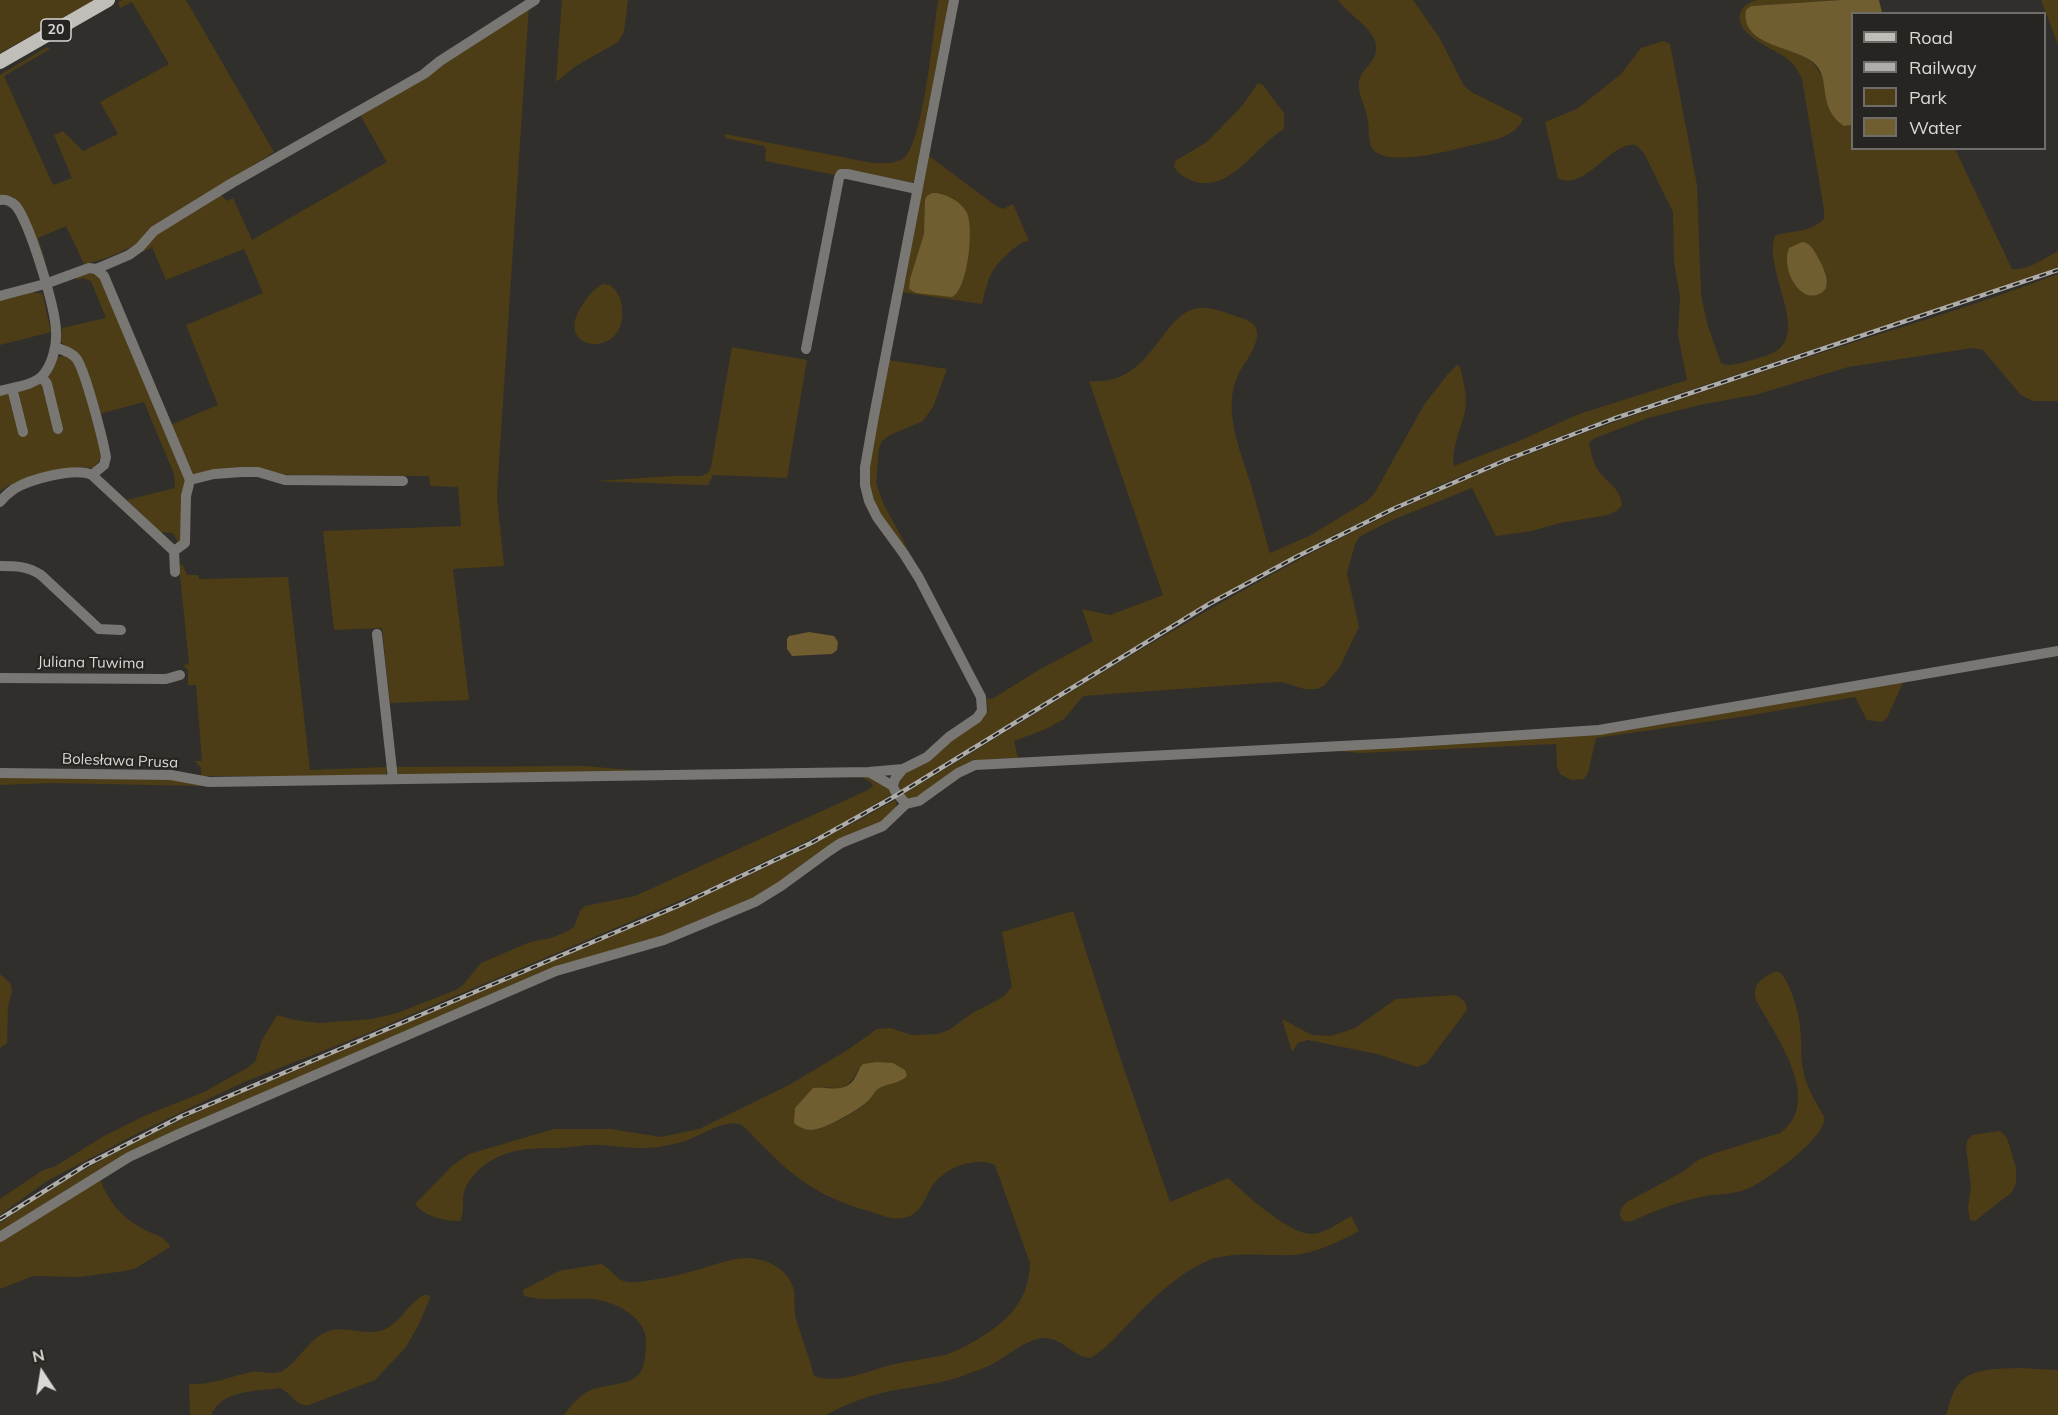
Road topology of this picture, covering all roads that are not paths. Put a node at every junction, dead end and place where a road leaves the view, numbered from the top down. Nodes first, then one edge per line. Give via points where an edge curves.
1 (108, 0) edge
2 (535, 0) edge
3 (954, 0) edge
4 (0, 62) edge
5 (917, 189) junction
6 (0, 200) edge
7 (96, 269) junction
8 (45, 284) junction
9 (0, 296) edge
10 (55, 348) junction
11 (806, 349) dead end
12 (42, 377) junction
13 (12, 388) junction
14 (0, 391) edge
15 (58, 429) dead end
16 (23, 432) dead end
17 (92, 475) junction
18 (190, 480) junction
19 (403, 481) dead end
20 (0, 502) edge
21 (174, 551) junction
22 (0, 566) edge
23 (175, 572) dead end
24 (121, 630) dead end
25 (377, 634) dead end
26 (2058, 651) edge
27 (180, 675) dead end
28 (0, 678) edge
29 (903, 769) junction
30 (869, 772) junction
31 (0, 773) edge
32 (393, 779) junction
33 (893, 786) junction
34 (906, 804) junction
35 (0, 1237) edge

1 - 4 main road, 20
2 - 7 street via 417,79 232,183 154,231 129,255
3 - 5 street
5 - 11 street via 841,174
5 - 29 street via 865,467 865,485 872,509 919,578 983,705 977,718 927,757
6 - 8 street via 11,202 19,211
7 - 8 street
7 - 18 street via 104,276
8 - 9 street
8 - 10 street via 56,327
10 - 12 street
10 - 17 street via 71,353 85,378 106,457 104,465
12 - 13 street
12 - 15 street
13 - 14 street
13 - 16 street
17 - 20 street via 70,472 23,484
17 - 21 street
18 - 19 street via 214,474 258,472 285,480
18 - 21 street via 185,543
21 - 23 street
22 - 24 street via 32,569 99,629
25 - 32 street
26 - 34 street via 1599,730 985,763 966,768 919,801
27 - 28 street, Juliana Tuwima via 166,679
29 - 30 street, Bolesława Prusa
29 - 33 street
30 - 32 street, Bolesława Prusa
30 - 33 street
31 - 32 street, Bolesława Prusa via 171,775 209,782
33 - 34 street
34 - 35 street via 883,826 841,843 755,902 664,940 556,971 193,1127 129,1157

